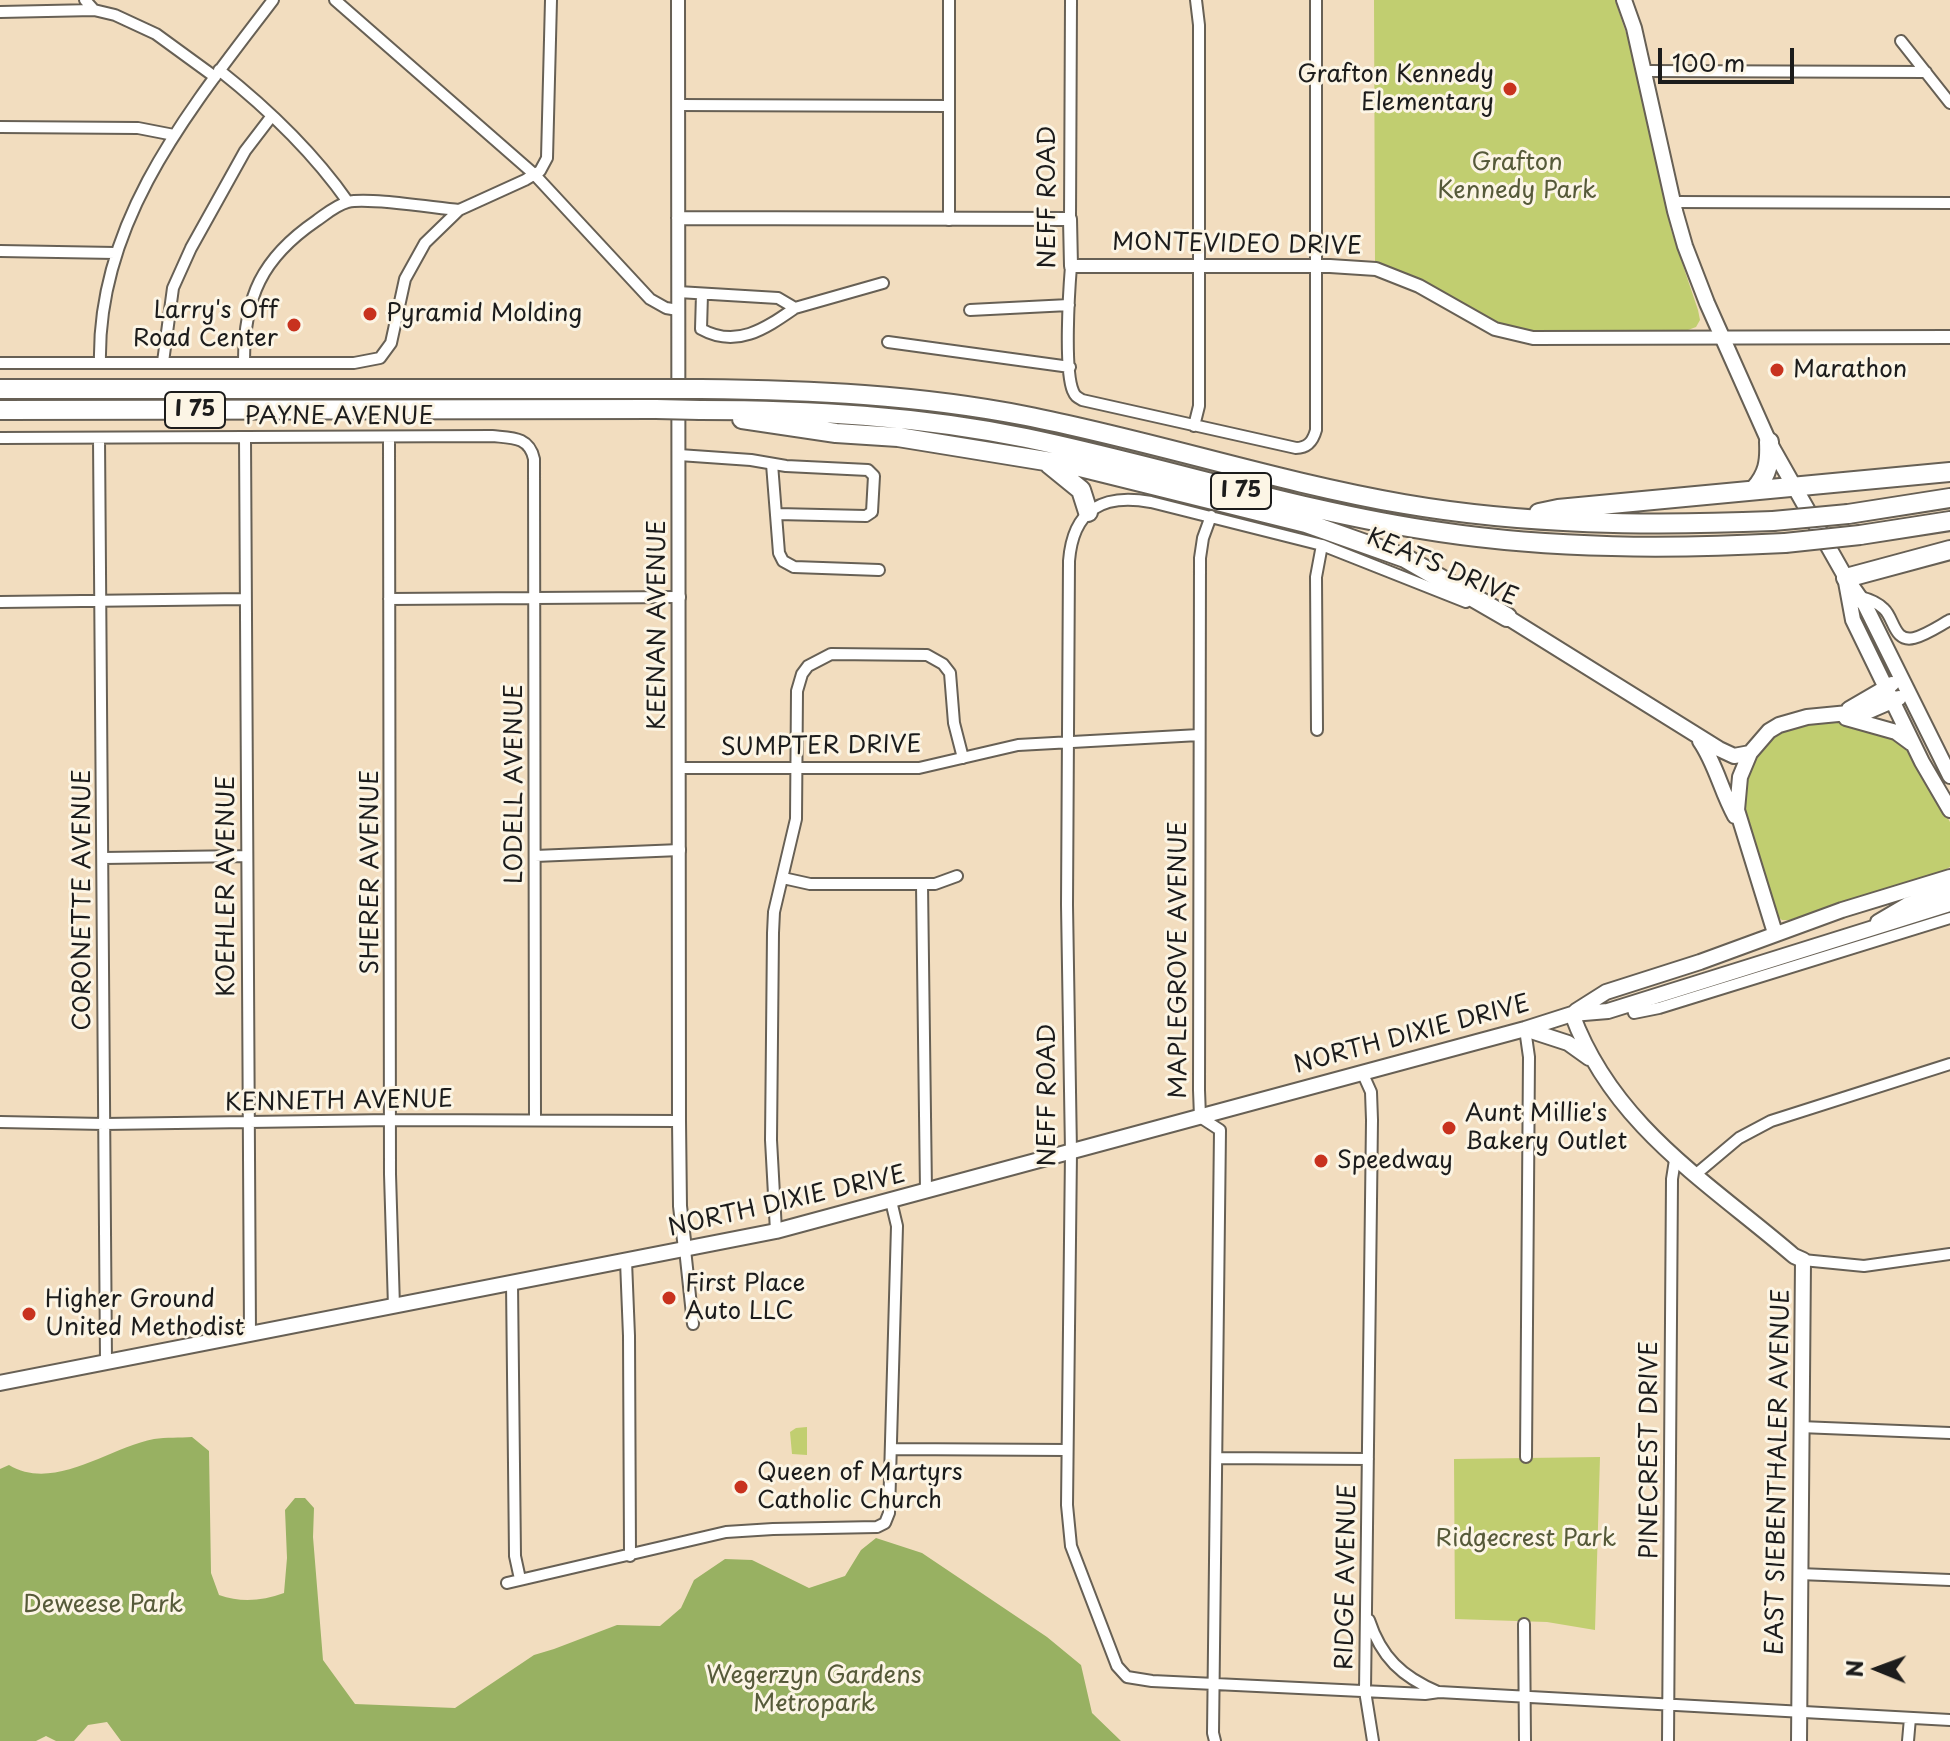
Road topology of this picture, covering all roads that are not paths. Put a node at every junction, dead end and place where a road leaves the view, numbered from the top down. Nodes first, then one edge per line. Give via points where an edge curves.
1 (85, 0) edge
2 (273, 0) edge
3 (335, 0) edge
4 (551, 0) edge
5 (678, 0) edge
6 (949, 0) edge
7 (1071, 0) edge
8 (1196, 0) edge
9 (1316, 0) edge
10 (1624, 0) edge
11 (94, 10) junction
12 (0, 12) edge
13 (1901, 41) dead end
14 (1645, 71) junction
15 (1926, 72) junction
16 (217, 74) junction
17 (1950, 103) edge
18 (678, 105) junction
19 (949, 106) junction
20 (271, 117) junction
21 (0, 127) edge
22 (174, 135) junction
23 (534, 174) junction
24 (348, 202) junction
25 (1674, 202) junction
26 (1950, 203) edge
27 (459, 210) junction
28 (678, 218) junction
29 (1070, 219) junction
30 (949, 220) junction
31 (0, 251) edge
32 (115, 253) junction
33 (1071, 266) junction
34 (1317, 266) junction
35 (1199, 267) junction
36 (883, 283) dead end
37 (678, 292) junction
38 (702, 294) junction
39 (1069, 305) junction
40 (795, 308) junction
41 (678, 310) junction
42 (970, 310) dead end
43 (1950, 337) edge
44 (1723, 339) junction
45 (888, 342) dead end
46 (100, 362) junction
47 (163, 362) junction
48 (244, 362) junction
49 (0, 363) edge
50 (1070, 367) junction
51 (0, 389) edge
52 (0, 410) edge
53 (700, 410) junction
54 (1194, 426) junction
55 (245, 437) junction
56 (389, 437) junction
57 (0, 438) edge
58 (99, 438) junction
59 (1769, 442) junction
60 (531, 448) joint
61 (679, 455) junction
62 (1044, 461) junction
63 (772, 464) junction
64 (1950, 472) edge
65 (1794, 485) junction
66 (1755, 489) junction
67 (1950, 498) edge
68 (1088, 512) junction
69 (777, 514) junction
70 (1211, 516) junction
71 (1519, 518) junction
72 (1950, 521) edge
73 (1322, 545) junction
74 (1950, 550) edge
75 (879, 570) dead end
76 (1846, 578) junction
77 (535, 596) junction
78 (680, 597) junction
79 (1860, 597) junction
80 (101, 599) junction
81 (245, 599) junction
82 (389, 599) junction
83 (0, 602) edge
84 (1507, 617) junction
85 (1872, 618) junction
86 (1950, 620) edge
87 (1892, 692) junction
88 (1834, 715) junction
89 (1317, 730) dead end
90 (1199, 735) junction
91 (1698, 737) junction
92 (1068, 744) junction
93 (1914, 746) junction
94 (1750, 753) junction
95 (963, 758) junction
96 (680, 768) junction
97 (797, 768) junction
98 (1950, 776) edge
99 (1950, 810) edge
100 (1740, 825) junction
101 (680, 850) junction
102 (247, 856) junction
103 (535, 856) junction
104 (103, 858) junction
105 (957, 876) dead end
106 (783, 878) junction
107 (1949, 880) edge
108 (922, 884) junction
109 (1871, 901) junction
110 (1950, 904) edge
111 (1950, 918) edge
112 (1775, 933) junction
113 (1861, 933) junction
114 (1814, 954) junction
115 (1654, 977) junction
116 (1631, 1004) junction
117 (1572, 1014) junction
118 (1525, 1029) junction
119 (1950, 1064) edge
120 (1598, 1066) junction
121 (1362, 1072) junction
122 (1200, 1117) junction
123 (392, 1120) junction
124 (535, 1120) junction
125 (679, 1121) junction
126 (0, 1122) edge
127 (104, 1124) junction
128 (249, 1124) junction
129 (1071, 1152) junction
130 (1675, 1160) junction
131 (1695, 1175) junction
132 (926, 1191) junction
133 (891, 1201) junction
134 (776, 1231) junction
135 (685, 1249) junction
136 (1950, 1254) edge
137 (1803, 1260) junction
138 (626, 1261) junction
139 (512, 1283) junction
140 (394, 1307) junction
141 (693, 1324) dead end
142 (250, 1334) junction
143 (106, 1362) junction
144 (0, 1383) edge
145 (1800, 1427) junction
146 (1950, 1433) edge
147 (892, 1449) junction
148 (1067, 1450) junction
149 (1526, 1457) dead end
150 (1218, 1458) junction
151 (1368, 1459) junction
152 (630, 1556) junction
153 (1799, 1574) junction
154 (520, 1579) junction
155 (1950, 1580) edge
156 (507, 1583) dead end
157 (1367, 1604) junction
158 (1524, 1624) dead end
159 (1214, 1683) junction
160 (1365, 1691) junction
161 (1439, 1692) junction
162 (1525, 1699) junction
163 (1668, 1706) junction
164 (1799, 1713) junction
165 (1910, 1718) junction
166 (1950, 1720) edge
167 (1215, 1741) edge
168 (1373, 1741) edge
169 (1525, 1741) edge
170 (1668, 1741) edge
171 (1799, 1741) edge
172 (1908, 1741) edge

1 - 11 street
2 - 16 street
3 - 23 street
4 - 23 street via 547,158
5 - 18 street, KEENAN AVENUE
6 - 19 street
7 - 29 street, NEFF ROAD
8 - 35 street
9 - 34 street
10 - 14 main road
11 - 12 street
11 - 16 street via 156,34
13 - 15 street
14 - 15 street
14 - 25 main road
15 - 17 street
16 - 20 street
16 - 22 street
18 - 19 street
18 - 28 street, KEENAN AVENUE
19 - 30 street
20 - 24 street via 313,156
20 - 47 street via 245,151 173,288
21 - 22 street via 138,128
22 - 32 street via 141,192
23 - 27 street
23 - 41 street via 650,299
24 - 27 street
24 - 48 street via 293,238 270,264 249,308
25 - 26 street
25 - 44 main road via 1685,246
27 - 48 street via 415,257 386,353 354,363
28 - 30 street
28 - 37 street, KEENAN AVENUE
29 - 30 street
29 - 33 street, NEFF ROAD
31 - 32 street
32 - 46 street via 102,314
33 - 35 street, MONTEVIDEO DRIVE
33 - 39 street, NEFF ROAD
34 - 35 street, MONTEVIDEO DRIVE
34 - 44 street, MONTEVIDEO DRIVE via 1395,275 1495,329 1533,338
34 - 54 street via 1314,437 1307,446 1296,448
35 - 54 street via 1199,406
36 - 40 street
37 - 38 street
37 - 41 street, KEENAN AVENUE
38 - 40 street via 778,298
38 - 40 street via 701,329 713,335 763,330
39 - 42 street
39 - 50 street, NEFF ROAD
41 - 61 street, KEENAN AVENUE
43 - 44 street, MONTEVIDEO DRIVE
44 - 59 main road
45 - 50 street
46 - 47 street
46 - 49 street
47 - 48 street
50 - 54 street, NEFF ROAD via 1074,393 1082,400
51 - 71 highway, I 75, bridge via 796,389 865,394 1025,416 1403,504
52 - 53 highway, I 75, bridge
53 - 62 highway
53 - 72 highway, I 75, bridge via 875,416 966,428 1309,507 1477,537 1677,548 1785,543
55 - 56 street, PAYNE AVENUE
55 - 58 street, PAYNE AVENUE
55 - 81 street, KOEHLER AVENUE
56 - 60 street, PAYNE AVENUE via 519,438
56 - 82 street, SHERER AVENUE
57 - 58 street, PAYNE AVENUE
58 - 80 street, CORONETTE AVENUE
59 - 65 main road
59 - 66 highway via 1765,478
60 - 77 street, LODELL AVENUE
61 - 63 street
61 - 78 street, KEENAN AVENUE
62 - 68 highway via 1081,490
62 - 84 highway via 1306,523 1405,558
63 - 69 street
63 - 69 street via 868,470 875,480 872,512 866,516
64 - 65 highway
65 - 66 highway
65 - 76 main road
66 - 71 highway via 1558,509
67 - 71 highway, I 75, bridge via 1773,521 1635,525
68 - 70 street, KEATS DRIVE via 1112,501 1140,500
68 - 92 street, NEFF ROAD via 1071,543
69 - 75 street via 779,553 787,564
70 - 73 street, KEATS DRIVE
70 - 90 street, MAPLEGROVE AVENUE via 1200,558
73 - 84 street, KEATS DRIVE
73 - 89 street via 1315,612
74 - 76 highway
76 - 79 main road
76 - 87 main road via 1853,620
77 - 78 street
77 - 82 street
77 - 103 street, LODELL AVENUE
78 - 96 street, KEENAN AVENUE
79 - 85 main road
79 - 86 street via 1881,606 1903,638
80 - 81 street
80 - 83 street
80 - 104 street, CORONETTE AVENUE
81 - 102 street, KOEHLER AVENUE
82 - 123 street, SHERER AVENUE
84 - 91 main road, KEATS DRIVE
85 - 87 main road via 1877,654
85 - 98 main road
87 - 88 main road
87 - 93 main road
87 - 98 main road via 1923,745
88 - 93 main road via 1896,732
88 - 94 main road via 1779,725
90 - 92 street, SUMPTER DRIVE
90 - 122 street, MAPLEGROVE AVENUE
91 - 94 main road, KEATS DRIVE via 1734,756
91 - 100 main road via 1712,757
92 - 95 street, SUMPTER DRIVE via 1018,745
92 - 129 street, NEFF ROAD
93 - 99 main road
94 - 100 main road via 1738,786
95 - 97 street, SUMPTER DRIVE via 919,768
95 - 97 street via 954,723 953,682 943,664 918,653 842,653 816,660 802,674
96 - 97 street, SUMPTER DRIVE
96 - 101 street, KEENAN AVENUE
97 - 106 street via 796,819
100 - 112 main road
101 - 103 street
101 - 125 street, KEENAN AVENUE
102 - 104 street
102 - 128 street, KOEHLER AVENUE
103 - 124 street, LODELL AVENUE
104 - 127 street, CORONETTE AVENUE
105 - 108 street
106 - 108 street via 822,885
106 - 134 street via 773,933 771,1140
107 - 109 main road, NORTH DIXIE DRIVE
107 - 113 main road
108 - 132 street
109 - 112 main road, NORTH DIXIE DRIVE
109 - 114 main road via 1818,925 1811,933
110 - 113 main road, NORTH DIXIE DRIVE
111 - 114 street
112 - 115 main road, NORTH DIXIE DRIVE
113 - 114 main road, NORTH DIXIE DRIVE
114 - 116 main road, NORTH DIXIE DRIVE
115 - 116 main road via 1629,994
115 - 117 main road, NORTH DIXIE DRIVE via 1606,992
116 - 117 main road, NORTH DIXIE DRIVE
117 - 118 main road, NORTH DIXIE DRIVE
117 - 120 main road, EAST SIEBENTHALER AVENUE
118 - 120 main road via 1568,1043
118 - 121 main road, NORTH DIXIE DRIVE
118 - 149 street
119 - 131 street via 1771,1121 1739,1138
120 - 130 main road, EAST SIEBENTHALER AVENUE via 1634,1117
121 - 122 main road, NORTH DIXIE DRIVE
121 - 151 street, RIDGE AVENUE via 1372,1106
122 - 129 main road, NORTH DIXIE DRIVE
122 - 150 street, MAPLEGROVE AVENUE via 1220,1130
123 - 124 street, KENNETH AVENUE
123 - 128 street, KENNETH AVENUE
123 - 140 street, SHERER AVENUE
124 - 125 street, KENNETH AVENUE
125 - 135 street, KEENAN AVENUE
126 - 127 street, KENNETH AVENUE
127 - 128 street, KENNETH AVENUE
127 - 143 street, CORONETTE AVENUE
128 - 142 street, KOEHLER AVENUE
129 - 132 main road, NORTH DIXIE DRIVE
129 - 148 street, NEFF ROAD
130 - 131 main road, EAST SIEBENTHALER AVENUE
130 - 163 street, PINECREST DRIVE
131 - 137 main road, EAST SIEBENTHALER AVENUE
132 - 133 main road, NORTH DIXIE DRIVE
133 - 134 main road, NORTH DIXIE DRIVE
133 - 147 street via 897,1226
134 - 135 main road, NORTH DIXIE DRIVE
135 - 138 main road, NORTH DIXIE DRIVE
135 - 141 street
136 - 137 street via 1864,1266
137 - 145 main road, EAST SIEBENTHALER AVENUE
138 - 139 main road, NORTH DIXIE DRIVE
138 - 152 street
139 - 140 main road, NORTH DIXIE DRIVE
139 - 154 street via 515,1556
140 - 142 main road, NORTH DIXIE DRIVE
142 - 143 main road, NORTH DIXIE DRIVE
143 - 144 main road, NORTH DIXIE DRIVE
145 - 146 street
145 - 153 main road, EAST SIEBENTHALER AVENUE
147 - 148 street
147 - 152 street via 889,1513 877,1527 734,1531
148 - 159 street, NEFF ROAD via 1071,1546 1122,1674
150 - 151 street
150 - 159 street, MAPLEGROVE AVENUE
151 - 157 street, RIDGE AVENUE
152 - 154 street
153 - 155 street
153 - 164 main road, EAST SIEBENTHALER AVENUE
154 - 156 street
157 - 160 street, RIDGE AVENUE
157 - 161 street via 1373,1632 1387,1658 1407,1677
158 - 162 street
159 - 160 street
159 - 167 street, MAPLEGROVE AVENUE
160 - 161 street, RIDGE AVENUE
160 - 168 street
161 - 162 street, RIDGE AVENUE
162 - 163 street, RIDGE AVENUE
162 - 169 street
163 - 164 street, RIDGE AVENUE
163 - 170 street, PINECREST DRIVE
164 - 165 street, RIDGE AVENUE
164 - 171 main road, EAST SIEBENTHALER AVENUE
165 - 166 street, RIDGE AVENUE
165 - 172 street

